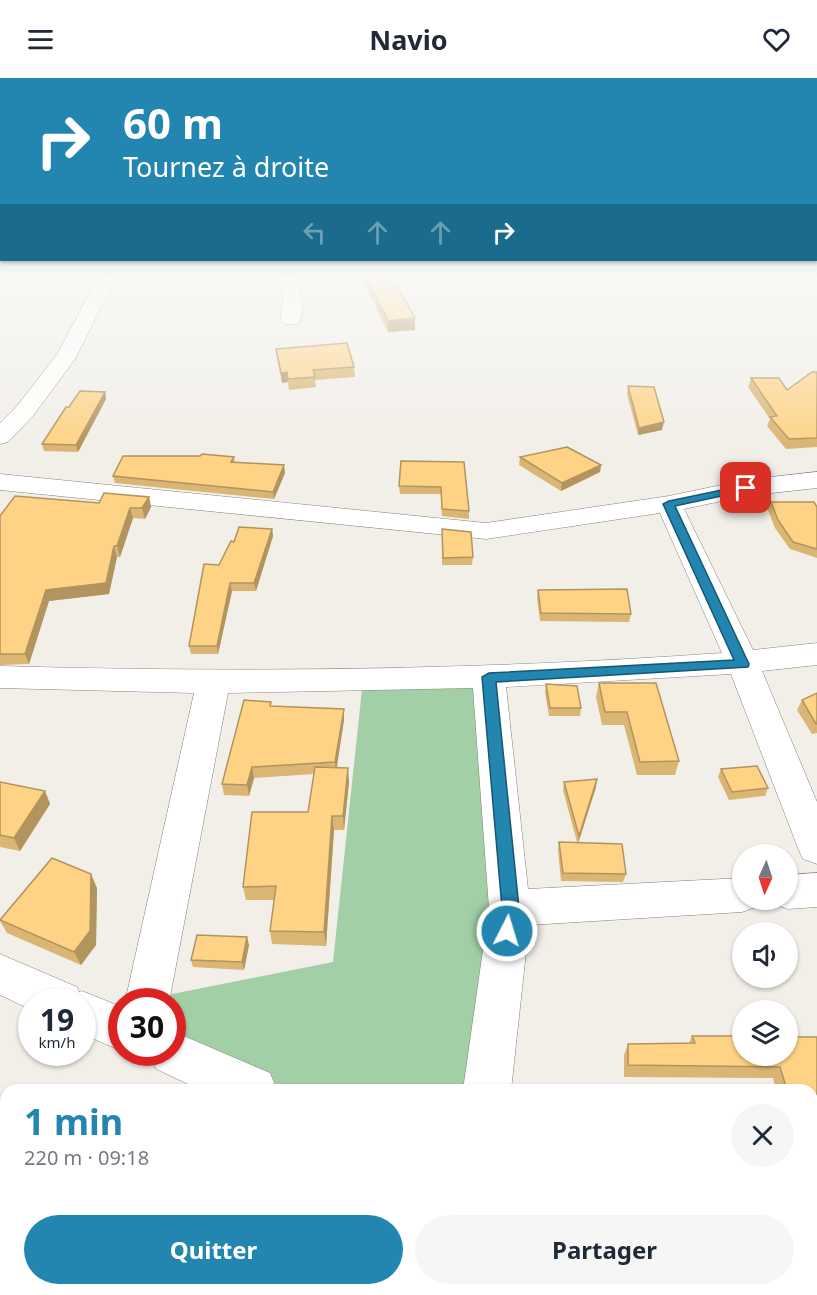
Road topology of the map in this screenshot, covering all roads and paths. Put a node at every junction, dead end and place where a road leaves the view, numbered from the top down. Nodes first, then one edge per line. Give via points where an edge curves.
1 (80, 332) edge
2 (0, 437) edge
3 (817, 480) edge
4 (0, 482) edge
5 (669, 504) junction
6 (817, 654) edge
7 (743, 664) junction
8 (0, 677) edge
9 (489, 677) junction
10 (213, 683) junction
11 (817, 848) edge
12 (817, 891) edge
13 (798, 892) edge
14 (732, 896) edge
15 (510, 908) junction
16 (0, 974) edge
17 (31, 988) edge
18 (150, 988) edge
19 (186, 1059) edge
20 (240, 1084) edge
21 (488, 1084) edge

1 - 2 street via 68,355 26,411
3 - 5 street via 746,488
4 - 5 street via 486,531
5 - 7 street
6 - 7 street
7 - 9 street
7 - 11 street
8 - 10 street
9 - 10 street
9 - 15 street
10 - 18 street
12 - 13 street
14 - 15 street
15 - 21 street
16 - 17 street
19 - 20 street

